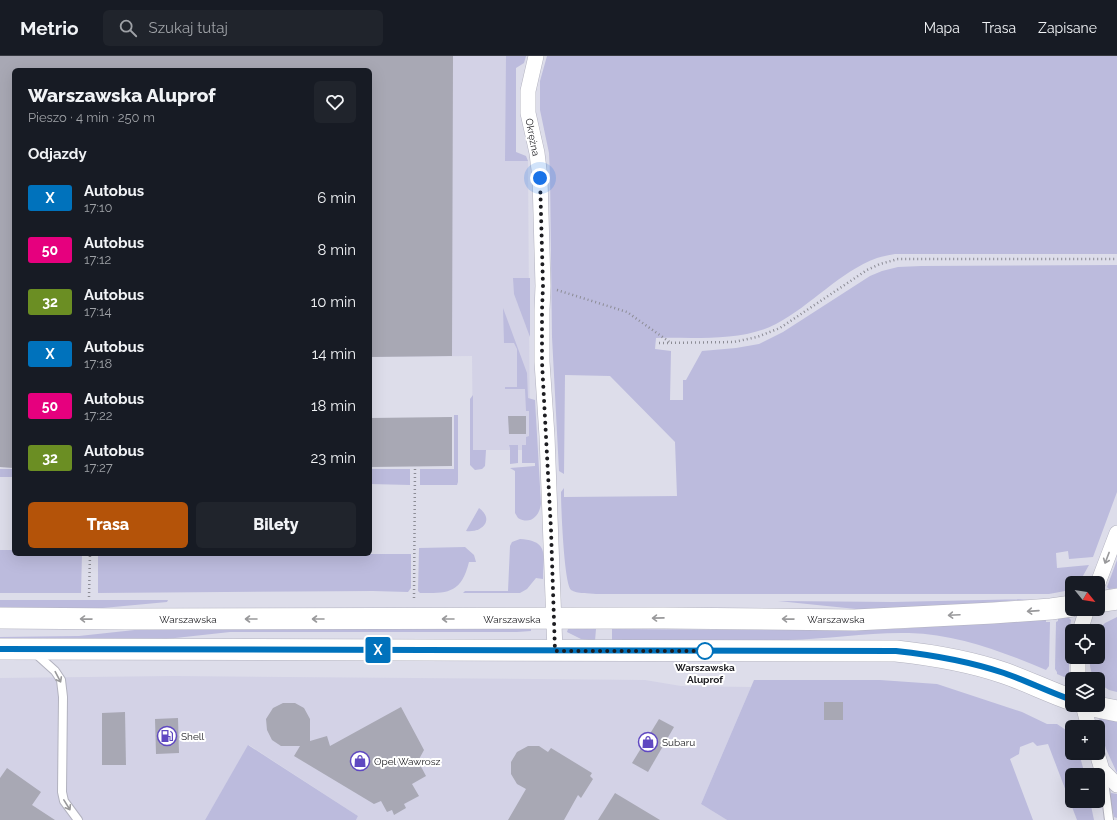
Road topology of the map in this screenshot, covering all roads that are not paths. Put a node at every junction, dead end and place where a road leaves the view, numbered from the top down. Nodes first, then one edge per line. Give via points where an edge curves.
1 (536, 56) edge
2 (1117, 533) edge
3 (1101, 576) edge
4 (1117, 599) edge
5 (1105, 601) edge
6 (1065, 607) edge
7 (0, 618) edge
8 (554, 619) junction
9 (0, 649) edge
10 (32, 649) junction
11 (555, 651) junction
12 (1065, 697) edge
13 (1105, 709) edge
14 (1117, 711) edge
15 (1105, 773) edge
16 (1117, 785) edge
17 (1105, 791) edge
18 (78, 820) edge
19 (1109, 820) edge

1 - 8 street, Okrężna via 528,91 528,113 540,178 542,362
2 -> 3 street
4 - 5 main road
6 -> 8 main road, Warszawska via 855,620
8 -> 7 main road, Warszawska
8 - 11 street, Okrężna
9 - 10 main road
10 - 11 main road
10 -> 18 lane via 61,680 62,792 64,801
11 - 12 main road via 896,651 972,663
13 - 14 main road
15 - 16 street
17 - 19 lane

